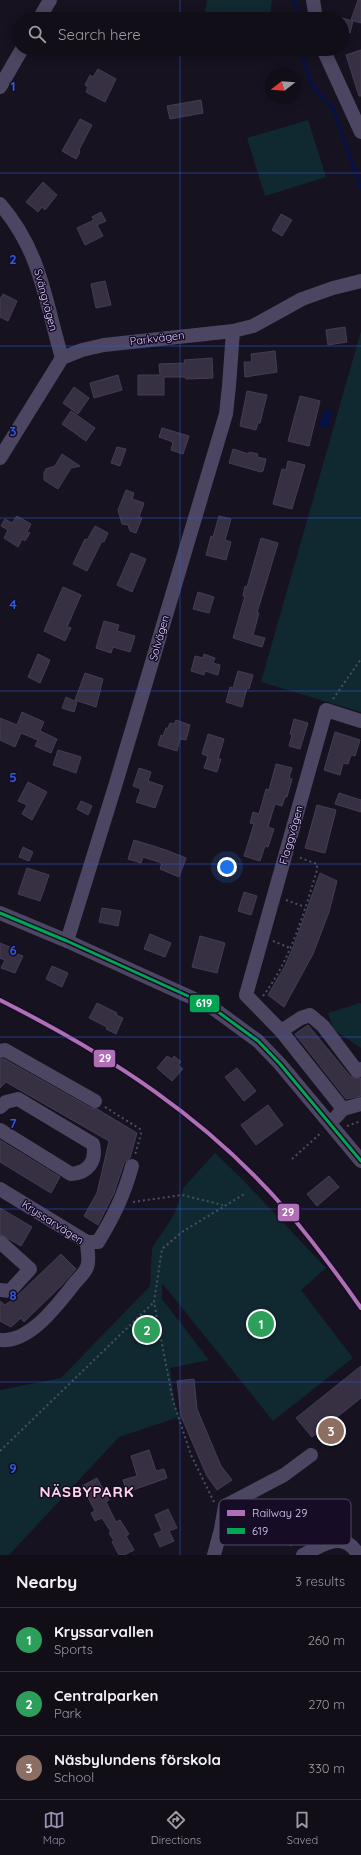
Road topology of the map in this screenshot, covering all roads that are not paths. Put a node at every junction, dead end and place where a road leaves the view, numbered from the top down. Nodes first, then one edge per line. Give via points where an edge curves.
1 (50, 0) edge
2 (314, 0) edge
3 (43, 12) edge
4 (315, 12) edge
5 (18, 56) edge
6 (325, 56) edge
7 (0, 87) edge
8 (361, 132) edge
9 (0, 204) edge
10 (361, 280) edge
11 (233, 330) junction
12 (62, 358) junction
13 (0, 458) edge
14 (361, 720) edge
15 (0, 913) edge
16 (67, 941) junction
17 (281, 1031) junction
18 (0, 1051) edge
19 (361, 1069) edge
20 (95, 1101) road end
21 (361, 1104) edge
22 (0, 1107) edge
23 (338, 1120) junction
24 (0, 1130) edge
25 (361, 1162) edge
26 (132, 1166) road end
27 (0, 1189) edge
28 (0, 1242) edge
29 (87, 1242) junction
30 (0, 1290) edge
31 (0, 1340) edge
32 (311, 1455) dead end
33 (238, 1499) edge
34 (219, 1536) edge
35 (324, 1545) edge
36 (351, 1545) edge
37 (214, 1555) edge
38 (303, 1555) edge
39 (358, 1555) edge

1 - 3 street
2 - 4 street
5 - 7 street
6 - 8 street
9 - 12 street, Svängvägen via 22,233 36,261
10 - 11 street, Parkvägen via 302,299 253,326
11 - 12 street, Parkvägen via 104,345
11 - 16 street, Solvägen via 226,414
12 - 13 street
14 - 17 street, Flaggvägen via 326,710 246,995
15 - 16 street
16 - 23 street via 210,1006 258,1041 298,1084
17 - 19 street via 310,1015 323,1026 356,1071
17 - 23 street
18 - 20 street via 5,1050
21 - 23 street
22 - 24 street via 6,1102 18,1099 93,1144 94,1156 85,1171 71,1174
23 - 25 street
26 - 29 street via 120,1204 98,1242
27 - 29 street, Kryssarvägen
28 - 30 street via 30,1269 10,1291
29 - 31 street, Kryssarvägen via 88,1266 56,1306 23,1336 10,1341
32 - 33 street via 284,1475
34 - 37 street
35 - 38 street
36 - 39 street

